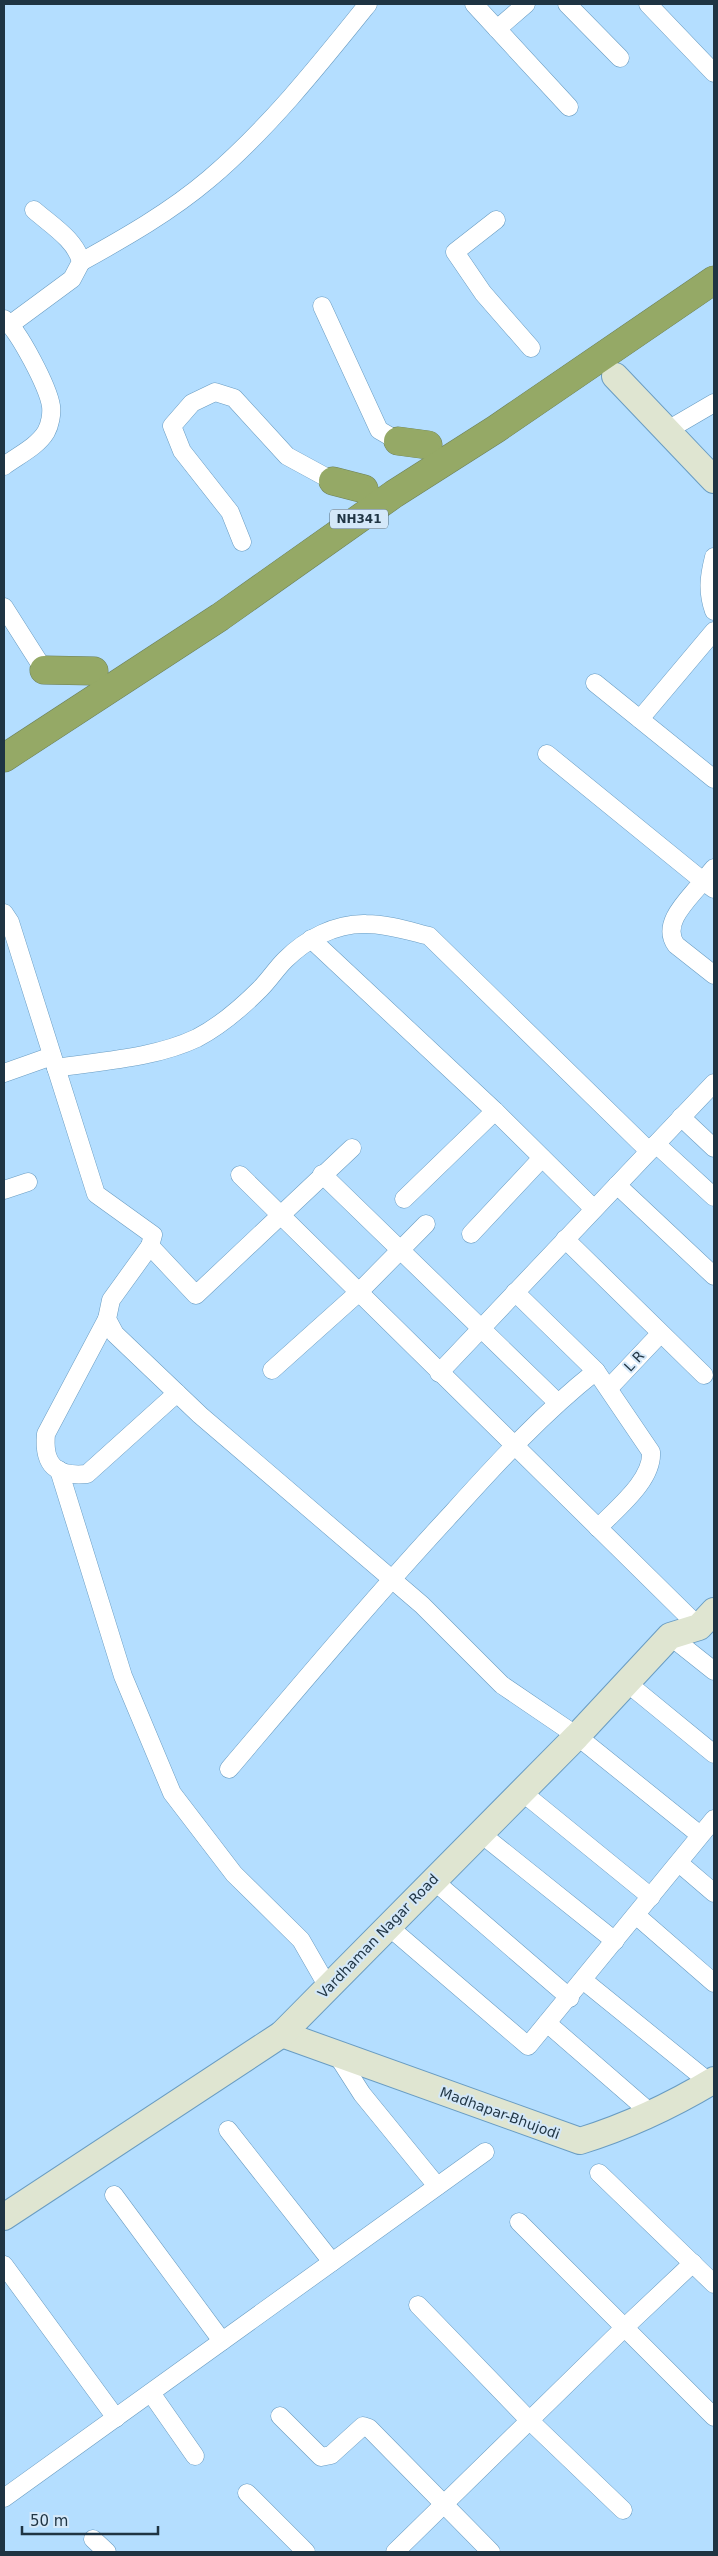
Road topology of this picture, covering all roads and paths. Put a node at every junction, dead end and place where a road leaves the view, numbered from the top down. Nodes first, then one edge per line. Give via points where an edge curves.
1 (368, 4) edge
2 (474, 4) edge
3 (526, 4) edge
4 (566, 4) edge
5 (648, 4) edge
6 (497, 29) junction
7 (620, 58) dead end
8 (714, 73) edge
9 (570, 107) dead end
10 (34, 210) dead end
11 (496, 220) dead end
12 (81, 262) junction
13 (714, 280) edge
14 (322, 306) dead end
15 (7, 322) edge
16 (531, 348) dead end
17 (615, 376) dead end
18 (714, 403) edge
19 (666, 431) junction
20 (398, 441) joint
21 (428, 446) dead end
22 (4, 466) edge
23 (714, 480) edge
24 (332, 481) joint
25 (364, 489) dead end
26 (242, 542) dead end
27 (714, 557) edge
28 (4, 607) edge
29 (714, 611) edge
30 (714, 631) edge
31 (44, 670) joint
32 (94, 671) dead end
33 (596, 683) dead end
34 (640, 719) junction
35 (547, 754) dead end
36 (4, 758) edge
37 (712, 773) edge
38 (711, 879) edge
39 (4, 913) edge
40 (311, 939) junction
41 (714, 975) edge
42 (54, 1062) junction
43 (4, 1072) edge
44 (714, 1083) edge
45 (495, 1111) junction
46 (681, 1118) junction
47 (653, 1147) junction
48 (352, 1148) dead end
49 (714, 1148) edge
50 (542, 1158) junction
51 (322, 1174) junction
52 (240, 1176) dead end
53 (28, 1182) dead end
54 (617, 1185) junction
55 (4, 1190) edge
56 (714, 1197) edge
57 (404, 1199) dead end
58 (594, 1209) junction
59 (281, 1216) junction
60 (426, 1224) dead end
61 (471, 1234) dead end
62 (565, 1239) junction
63 (150, 1246) junction
64 (399, 1249) junction
65 (714, 1276) edge
66 (358, 1292) junction
67 (515, 1292) junction
68 (107, 1319) junction
69 (481, 1328) junction
70 (660, 1334) junction
71 (272, 1370) dead end
72 (596, 1371) junction
73 (439, 1373) junction
74 (704, 1376) dead end
75 (609, 1388) junction
76 (177, 1393) junction
77 (557, 1402) junction
78 (513, 1446) junction
79 (59, 1470) junction
80 (598, 1528) junction
81 (391, 1579) junction
82 (707, 1619) edge
83 (670, 1636) junction
84 (714, 1671) edge
85 (626, 1682) junction
86 (577, 1736) junction
87 (714, 1754) edge
88 (229, 1769) dead end
89 (522, 1792) junction
90 (714, 1819) edge
91 (480, 1833) junction
92 (700, 1835) junction
93 (679, 1863) junction
94 (433, 1880) junction
95 (714, 1893) edge
96 (651, 1897) junction
97 (637, 1916) junction
98 (388, 1926) junction
99 (615, 1940) junction
100 (584, 1980) junction
101 (714, 1983) edge
102 (328, 1987) junction
103 (570, 1998) junction
104 (547, 2023) junction
105 (282, 2034) junction
106 (337, 2055) junction
107 (712, 2082) edge
108 (653, 2114) junction
109 (228, 2130) dead end
110 (485, 2152) dead end
111 (599, 2173) dead end
112 (437, 2186) junction
113 (114, 2195) dead end
114 (4, 2217) edge
115 (519, 2222) dead end
116 (332, 2262) junction
117 (693, 2264) junction
118 (4, 2266) edge
119 (714, 2284) edge
120 (418, 2305) dead end
121 (624, 2328) junction
122 (222, 2341) junction
123 (151, 2392) junction
124 (280, 2416) dead end
125 (714, 2417) edge
126 (116, 2418) junction
127 (530, 2421) junction
128 (196, 2456) dead end
129 (247, 2493) dead end
130 (5, 2494) edge
131 (445, 2502) junction
132 (623, 2510) dead end
133 (93, 2539) dead end
134 (107, 2552) edge
135 (306, 2552) edge
136 (395, 2552) edge
137 (491, 2552) edge

1 - 12 street via 287,103 209,179 150,223
2 - 6 street
3 - 6 street
4 - 7 street
5 - 8 street
6 - 9 street
10 - 12 street via 75,247
11 - 16 street via 455,252 483,293
12 - 15 street via 72,279 56,292
13 - 36 highway, NH341 via 496,429 394,494 220,617
14 - 20 street via 379,430
15 - 22 street via 24,344 51,406 46,432
17 - 19 street
18 - 19 street
19 - 23 street
20 - 21 highway
24 - 25 highway, NH341
24 - 26 street via 287,456 234,398 216,392 192,403 172,426 182,451 230,512
27 - 29 street via 709,578 709,595
28 - 31 street
30 - 34 street
31 - 32 highway
33 - 34 street
34 - 37 street
35 - 38 street
38 - 41 street via 675,917 671,932 676,945
39 - 42 street via 10,922
40 - 42 street via 261,988 197,1038 157,1051
40 - 45 street
40 - 47 street via 337,928 365,924 429,936
42 - 43 street
42 - 63 street via 96,1194 152,1235
44 - 46 street
45 - 50 street
45 - 57 street
46 - 47 street
46 - 49 street
47 - 54 street
47 - 56 street
48 - 51 street
50 - 58 street
50 - 61 street
51 - 59 street
51 - 64 street
52 - 59 street
53 - 55 street
54 - 58 street
54 - 65 street
58 - 62 street
59 - 63 street via 196,1295
59 - 66 street
60 - 64 street
62 - 67 street
62 - 70 street
63 - 68 street via 111,1300
64 - 66 street
64 - 69 street
66 - 71 street
66 - 73 street
67 - 69 street
67 - 72 street
68 - 76 street via 115,1334
68 - 79 street via 46,1434 44,1451 48,1462
69 - 73 street
69 - 77 street
70 - 74 street
70 - 75 street, L R
72 - 75 street
72 - 77 street
73 - 78 street
75 - 80 street via 648,1444 652,1460 644,1478
76 - 79 street via 87,1474 72,1475
76 - 81 street
77 - 78 street
78 - 80 street
78 - 81 street
79 - 102 street via 122,1676 172,1793 234,1874 301,1940
80 - 82 street
81 - 86 street via 422,1605 502,1685
81 - 88 street
82 - 83 street, Vardhaman Nagar Road
83 - 84 street
83 - 85 street, Vardhaman Nagar Road
85 - 86 street, Vardhaman Nagar Road
85 - 87 street
86 - 89 street, Vardhaman Nagar Road
86 - 92 street
89 - 91 street, Vardhaman Nagar Road
89 - 96 street
90 - 92 street
91 - 94 street, Vardhaman Nagar Road
91 - 99 street
92 - 93 street
93 - 95 street
93 - 96 street
94 - 98 street, Vardhaman Nagar Road
94 - 103 street
96 - 97 street
97 - 99 street
97 - 101 street
98 - 102 street, Vardhaman Nagar Road
98 - 104 street via 528,2046
99 - 100 street
100 - 103 street
100 - 107 street
102 - 105 street, Vardhaman Nagar Road
103 - 104 street
104 - 108 street
105 - 106 street, Madhapar-Bhujodi
105 - 114 street, Vardhaman Nagar Road
106 - 108 street, Madhapar-Bhujodi via 580,2141 623,2128
106 - 112 street via 362,2094
107 - 108 street, Madhapar-Bhujodi
109 - 116 street
110 - 112 street
111 - 117 street
112 - 116 street
113 - 122 street
115 - 121 street
116 - 122 street
117 - 119 street
117 - 121 street
118 - 126 street
120 - 127 street
121 - 125 street
121 - 127 street
122 - 123 street
123 - 126 street
123 - 128 street
124 - 131 street via 321,2457 331,2455 363,2426 369,2428
126 - 130 street
127 - 131 street
127 - 132 street
129 - 135 street
131 - 136 street
131 - 137 street
133 - 134 street

